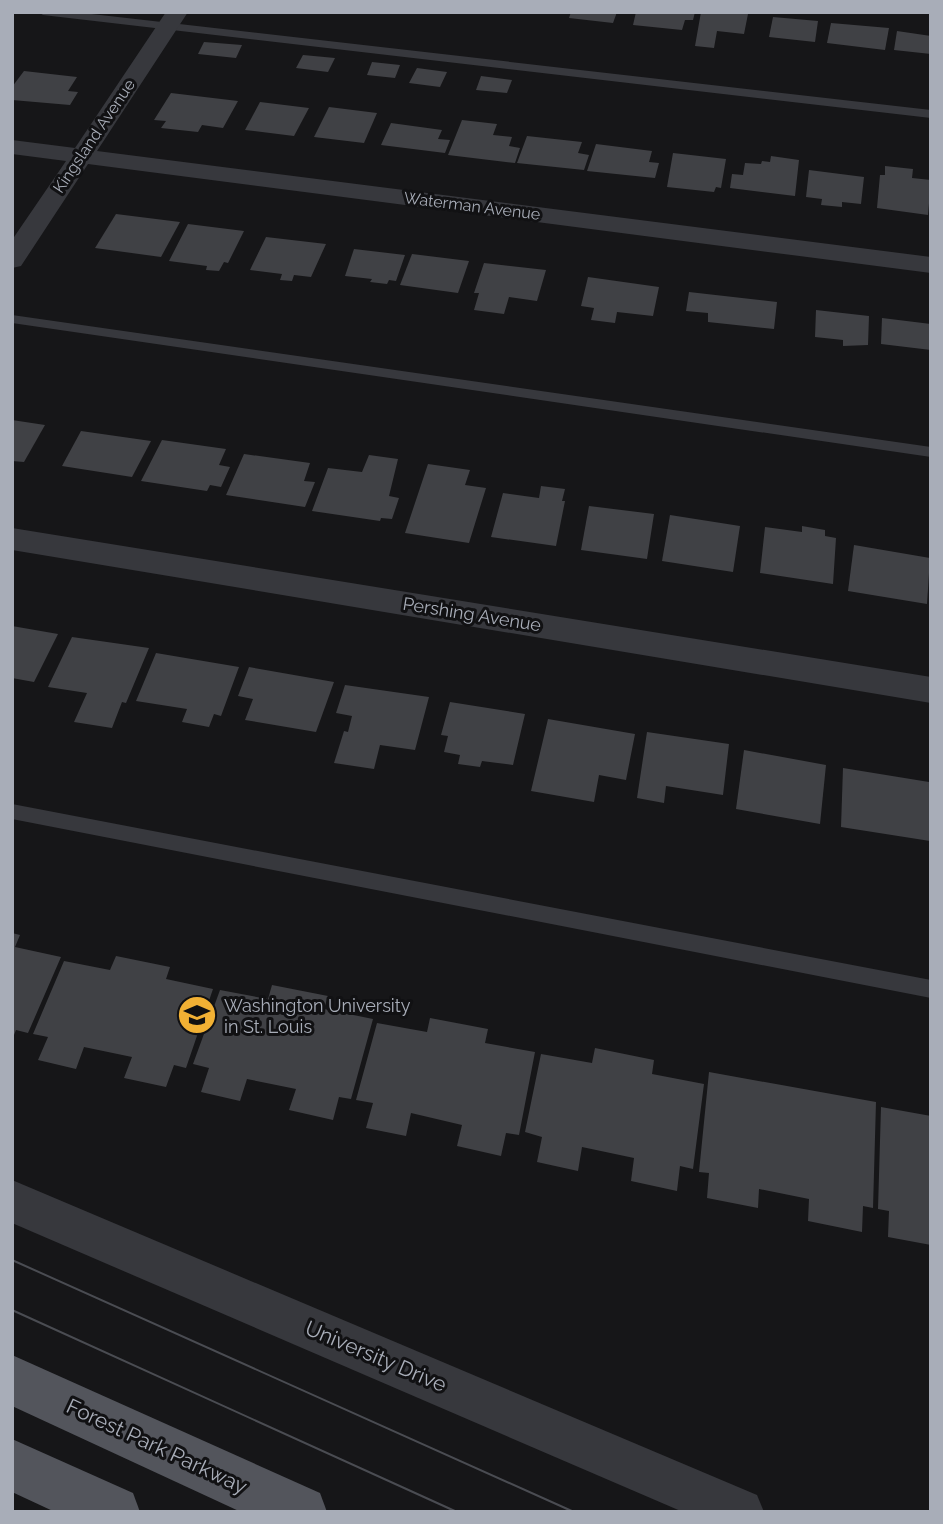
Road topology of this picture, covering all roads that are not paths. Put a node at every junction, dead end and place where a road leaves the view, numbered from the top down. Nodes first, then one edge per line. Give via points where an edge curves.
1 (43, 12) edge
2 (172, 19) edge
3 (931, 114) edge
4 (12, 148) edge
5 (80, 156) junction
6 (12, 260) edge
7 (931, 265) edge
8 (12, 319) edge
9 (931, 452) edge
10 (12, 539) edge
11 (931, 690) edge
12 (12, 811) edge
13 (931, 989) edge
14 (12, 1201) edge
15 (12, 1380) edge
16 (12, 1465) edge
17 (114, 1512) edge
18 (301, 1512) edge
19 (740, 1512) edge

1 - 2 lane
2 - 3 lane
2 - 5 street, Kingsland Avenue
4 - 5 street, Waterman Avenue
5 - 6 street, Kingsland Avenue
5 - 7 street, Waterman Avenue
8 - 9 lane
10 - 11 street, Pershing Avenue
12 - 13 lane
14 - 19 street, University Drive
15 - 18 main road, Forest Park Parkway
16 - 17 main road

